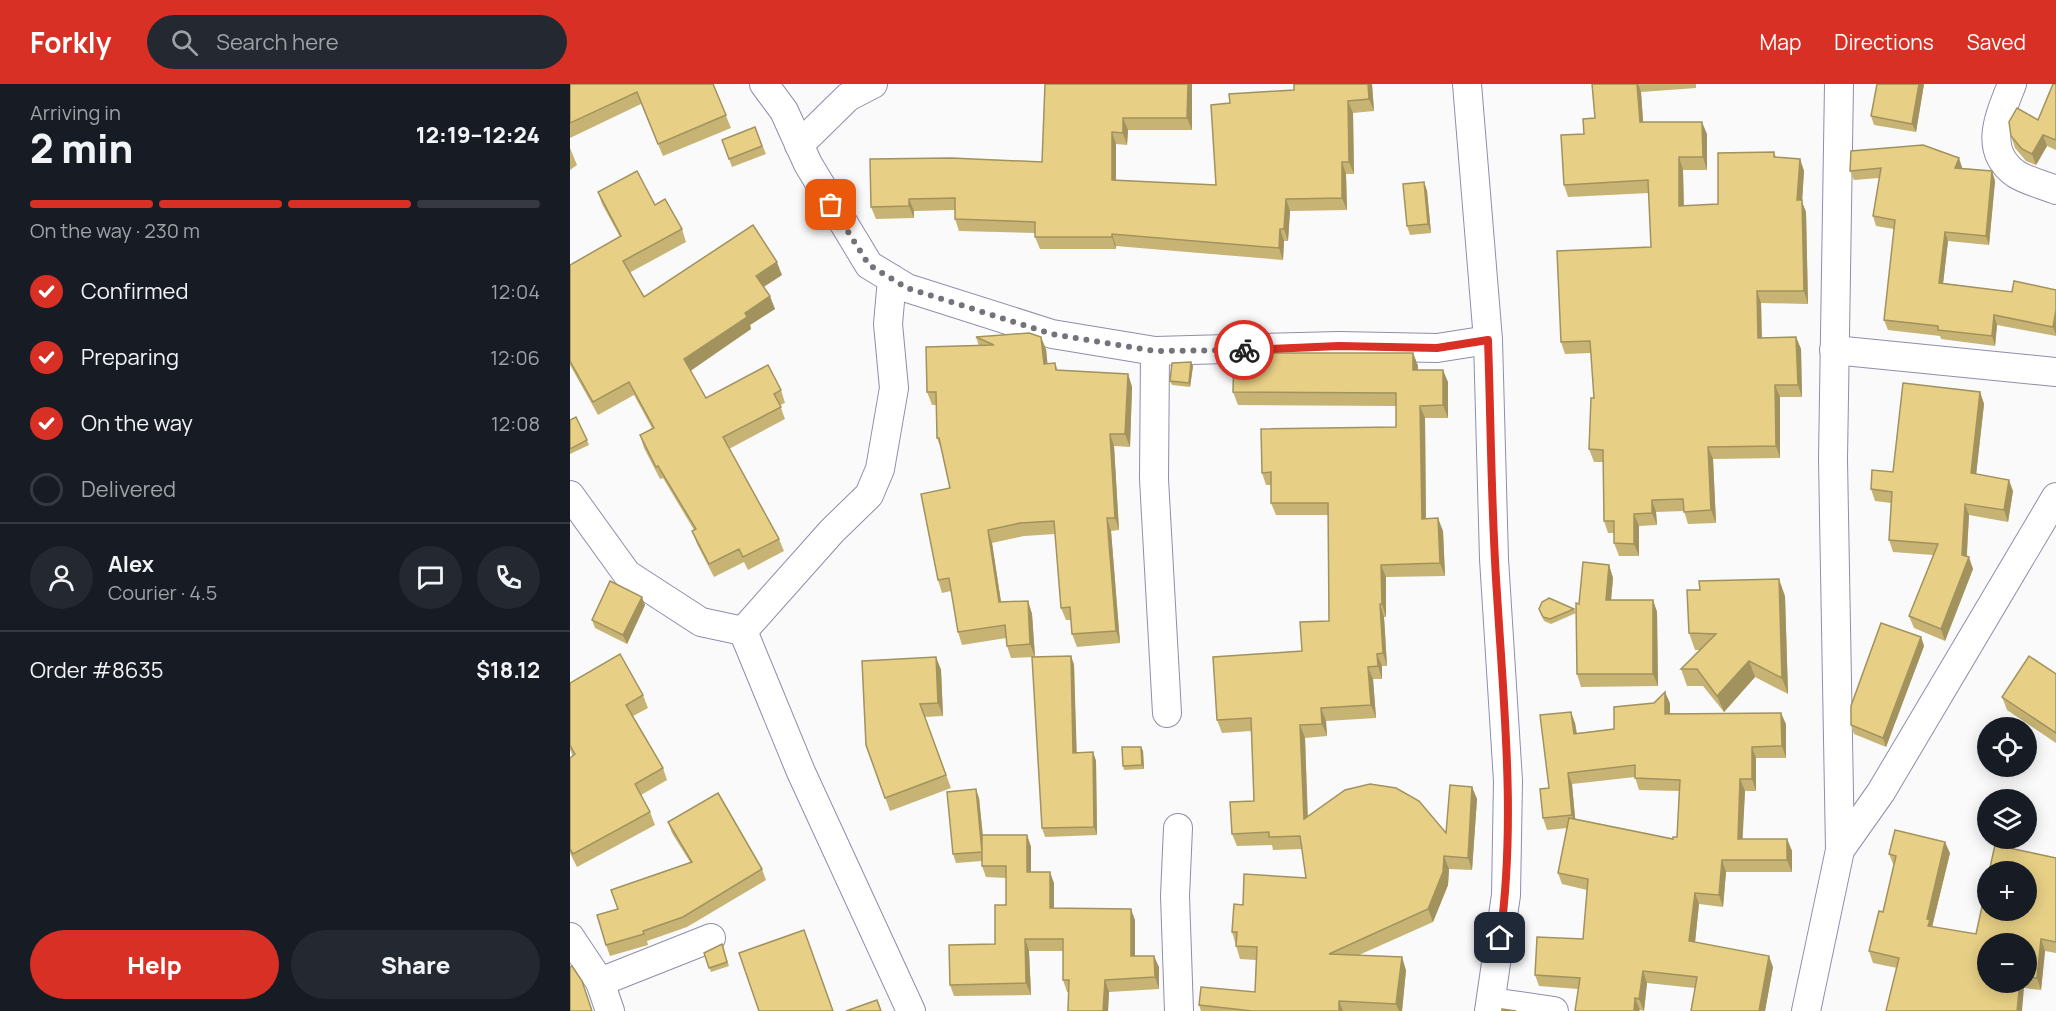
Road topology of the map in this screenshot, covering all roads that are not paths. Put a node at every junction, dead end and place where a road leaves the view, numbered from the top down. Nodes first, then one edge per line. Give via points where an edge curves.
1 (764, 84) edge
2 (873, 84) edge
3 (1467, 84) edge
4 (1839, 84) edge
5 (2012, 84) edge
6 (799, 145) junction
7 (2056, 190) edge
8 (892, 279) junction
9 (1488, 340) junction
10 (1834, 350) junction
11 (1155, 351) junction
12 (2056, 372) edge
13 (570, 495) edge
14 (2056, 496) edge
15 (743, 632) junction
16 (1167, 713) dead end
17 (1178, 828) dead end
18 (1840, 850) junction
19 (570, 937) edge
20 (711, 938) dead end
21 (600, 982) junction
22 (1490, 1007) edge
23 (610, 1011) edge
24 (911, 1011) edge
25 (1179, 1011) edge
26 (1554, 1011) edge
27 (1806, 1011) edge

1 - 6 street via 784,111
2 - 6 street via 848,97
3 - 9 street
4 - 10 street
5 - 7 street via 1995,128 1998,154 2016,174
6 - 8 street via 869,265
8 - 11 street via 907,288 1052,334
8 - 15 street via 888,324 894,388 880,469 869,495
9 - 11 street via 1437,348 1339,346
9 - 22 street via 1494,559 1508,781 1506,895
10 - 12 street
10 - 18 street
11 - 16 street via 1156,547
13 - 15 street via 627,574 701,622
14 - 18 street via 1881,792
15 - 24 street via 801,772
17 - 25 street via 1174,896
18 - 27 street
19 - 21 street
20 - 21 street
21 - 23 street
22 - 26 street

